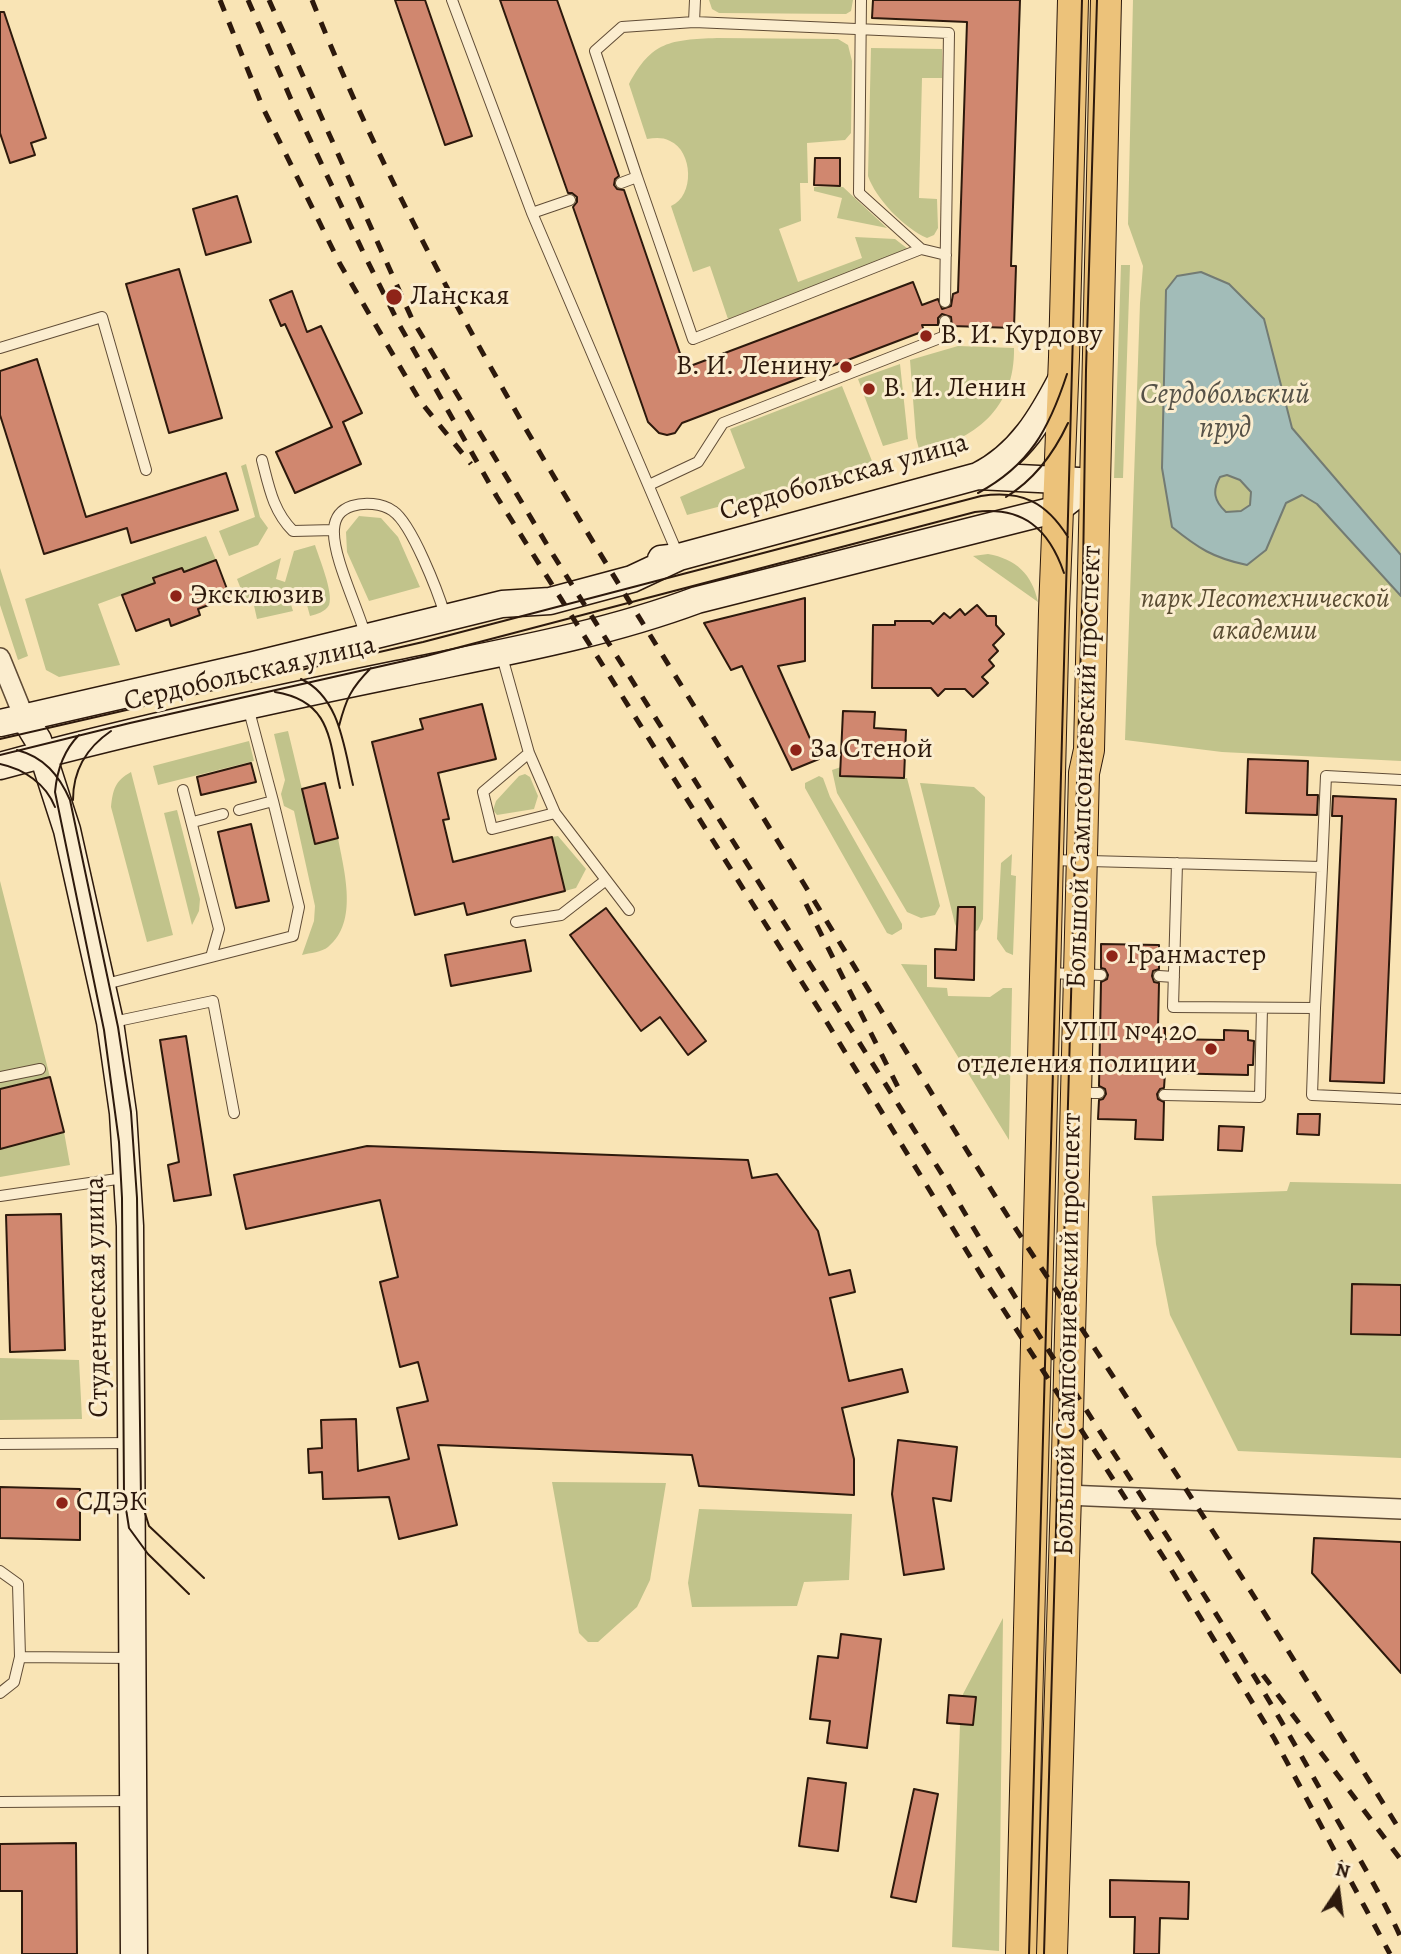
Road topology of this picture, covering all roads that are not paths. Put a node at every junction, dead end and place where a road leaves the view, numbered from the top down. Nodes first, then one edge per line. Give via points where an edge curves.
1 (452, 0) edge
2 (695, 0) edge
3 (861, 0) edge
4 (1073, 0) edge
5 (1106, 0) edge
6 (694, 23) junction
7 (860, 28) junction
8 (638, 177) junction
9 (621, 183) dead end
10 (570, 200) dead end
11 (532, 213) junction
12 (922, 249) junction
13 (946, 255) junction
14 (945, 302) dead end
15 (945, 321) dead end
16 (0, 348) edge
17 (1063, 376) junction
18 (262, 460) dead end
19 (146, 470) dead end
20 (978, 476) junction
21 (1094, 481) junction
22 (649, 485) junction
23 (1058, 495) junction
24 (334, 530) junction
25 (679, 557) junction
26 (446, 618) junction
27 (366, 638) junction
28 (508, 651) junction
29 (0, 658) edge
30 (248, 705) junction
31 (12, 720) edge
32 (528, 752) junction
33 (43, 754) junction
34 (0, 766) edge
35 (1401, 780) edge
36 (184, 790) dead end
37 (273, 801) junction
38 (239, 810) dead end
39 (555, 813) junction
40 (223, 814) dead end
41 (192, 822) junction
42 (1048, 860) junction
43 (1082, 861) junction
44 (1177, 863) junction
45 (1322, 867) junction
46 (606, 880) junction
47 (629, 910) dead end
48 (516, 922) dead end
49 (211, 957) junction
50 (1044, 973) junction
51 (1089, 974) junction
52 (1159, 976) dead end
53 (1174, 976) junction
54 (102, 985) junction
55 (1262, 1008) junction
56 (1315, 1008) junction
57 (110, 1022) junction
58 (40, 1069) dead end
59 (0, 1077) edge
60 (1164, 1095) dead end
61 (1401, 1099) edge
62 (234, 1114) dead end
63 (128, 1178) junction
64 (0, 1196) edge
65 (131, 1443) junction
66 (0, 1444) edge
67 (1066, 1495) junction
68 (1401, 1509) edge
69 (0, 1571) edge
70 (20, 1657) junction
71 (132, 1658) junction
72 (0, 1693) edge
73 (133, 1801) junction
74 (0, 1802) edge
75 (134, 1954) edge
76 (1021, 1954) edge
77 (1052, 1954) edge

1 - 11 lane
2 - 6 lane
3 - 7 lane
4 - 17 main road, Большой Сампсониевский проспект
5 - 21 main road, Большой Сампсониевский проспект
6 - 7 lane
6 - 8 lane via 622,27 595,51
7 - 12 lane via 859,193
7 - 13 lane via 949,33
8 - 9 lane
8 - 12 lane via 694,339
10 - 11 lane
11 - 22 lane
12 - 13 lane
13 - 14 lane
15 - 22 lane via 945,336 723,423 698,462
16 - 19 lane via 102,317
17 - 20 main road, Сердобольская улица via 1015,451
17 - 23 main road, Большой Сампсониевский проспект
18 - 24 lane via 274,505 293,531
20 - 23 main road
20 - 25 main road, Сердобольская улица
21 - 23 main road
21 - 43 main road, Большой Сампсониевский проспект
22 - 25 lane
23 - 28 main road, Сердобольская улица via 697,600 639,607 585,622
23 - 42 main road, Большой Сампсониевский проспект
24 - 26 lane via 343,509 359,503 392,509 404,521
24 - 27 lane via 336,552
25 - 26 main road, Сердобольская улица via 632,579 550,601 502,604
26 - 27 main road, Сердобольская улица
27 - 31 main road, Сердобольская улица
28 - 30 main road, Сердобольская улица
28 - 32 lane
29 - 31 street, Студенческая улица
30 - 33 main road, Сердобольская улица
30 - 37 lane
31 - 33 main road, Студенческая улица
32 - 39 lane
32 - 39 lane via 483,792 492,829
33 - 34 main road, Сердобольская улица
33 - 54 main road, Студенческая улица via 67,830
35 - 45 lane via 1326,776
36 - 41 lane
37 - 38 lane
37 - 49 lane via 299,907 293,936
39 - 46 lane
40 - 41 lane
41 - 49 lane via 219,929
42 - 43 lane
42 - 50 main road, Большой Сампсониевский проспект
43 - 44 lane
43 - 51 main road, Большой Сампсониевский проспект
44 - 45 lane
44 - 53 lane
45 - 56 lane
46 - 47 lane
46 - 48 lane via 561,915
49 - 54 lane
50 - 51 lane
50 - 76 main road, Большой Сампсониевский проспект
51 - 67 main road, Большой Сампсониевский проспект
52 - 53 lane
53 - 55 lane via 1173,1007
54 - 57 main road, Студенческая улица
55 - 56 lane
55 - 60 lane via 1260,1097
56 - 61 lane via 1312,1095
57 - 62 lane via 213,1001
57 - 63 main road, Студенческая улица
58 - 59 lane
63 - 64 lane
63 - 65 main road, Студенческая улица
65 - 66 lane
65 - 71 main road, Студенческая улица
67 - 68 street
67 - 77 main road, Большой Сампсониевский проспект
69 - 70 lane via 18,1584
70 - 71 lane
70 - 72 lane via 14,1682
71 - 73 main road, Студенческая улица
73 - 74 lane
73 - 75 main road, Студенческая улица

